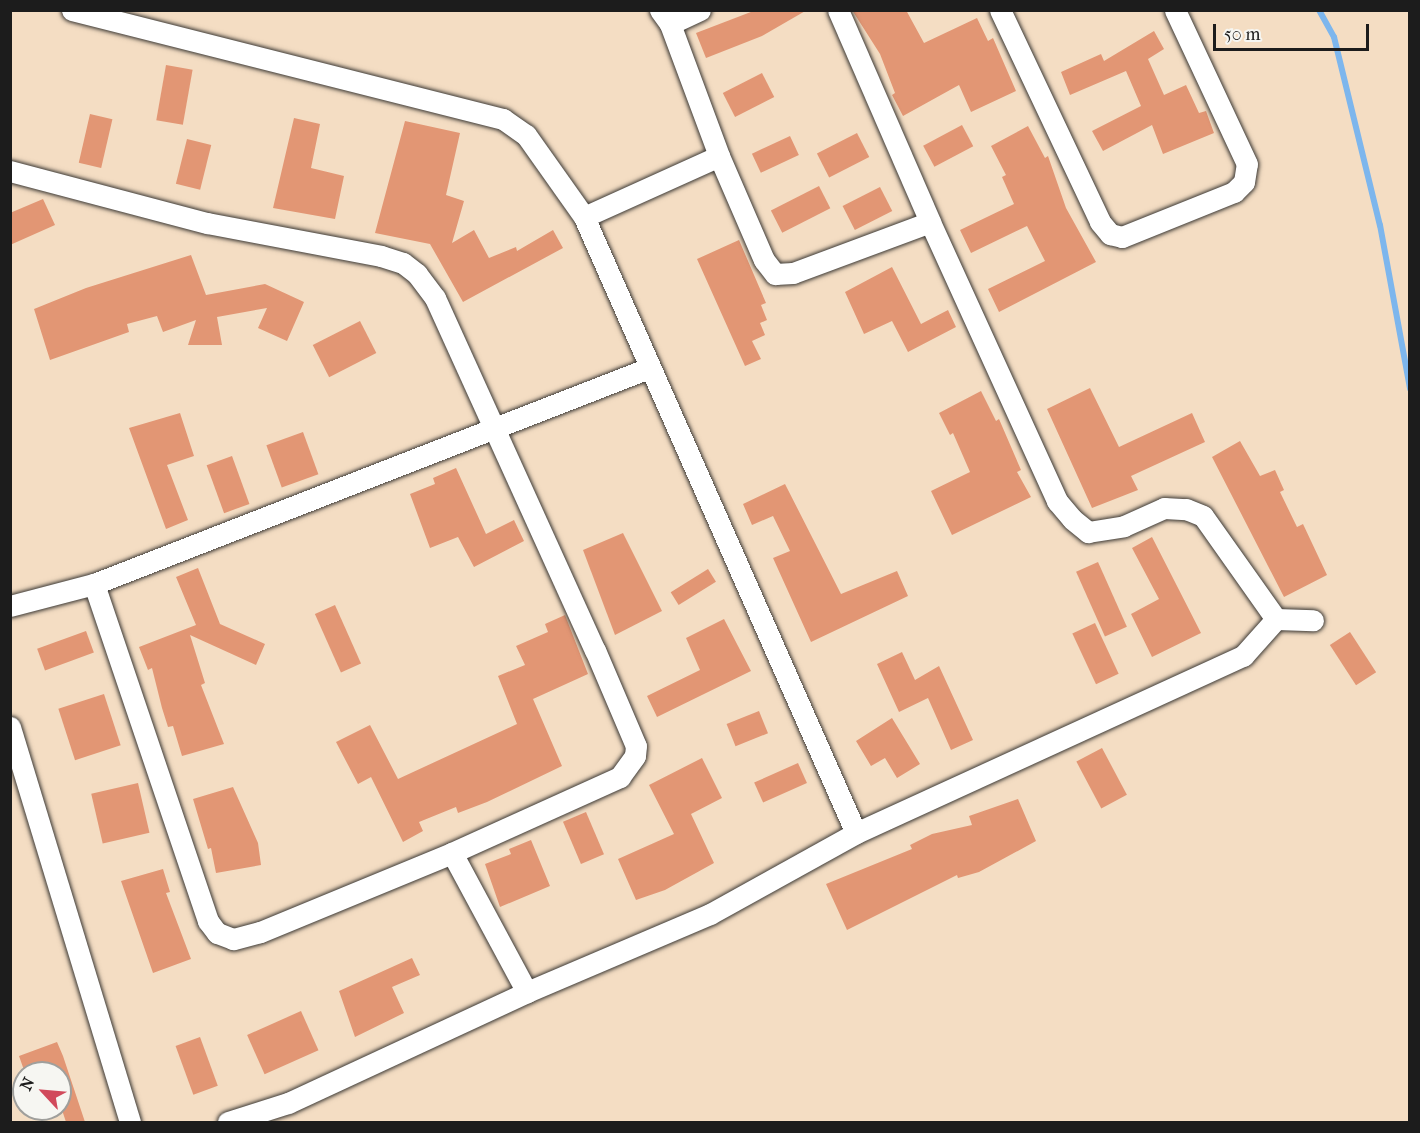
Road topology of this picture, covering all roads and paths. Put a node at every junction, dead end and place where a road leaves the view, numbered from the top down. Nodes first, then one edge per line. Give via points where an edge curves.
1 (72, 10) edge
2 (700, 10) edge
3 (838, 10) edge
4 (1000, 10) edge
5 (1175, 10) edge
6 (665, 17) edge
7 (719, 156) junction
8 (10, 171) edge
9 (584, 217) junction
10 (930, 222) junction
11 (649, 368) junction
12 (495, 429) junction
13 (94, 584) junction
14 (10, 606) edge
15 (1276, 619) junction
16 (1312, 620) dead end
17 (10, 727) edge
18 (856, 832) junction
19 (452, 853) junction
20 (527, 992) junction
21 (130, 1122) edge
22 (228, 1122) edge

1 - 9 street via 502,119 526,135
2 - 6 street
3 - 10 street
4 - 5 street via 1100,222 1110,234 1122,237 1234,192 1244,182 1247,164
6 - 7 street
7 - 9 street
7 - 10 street via 764,260 775,274 793,273
8 - 12 street via 207,223 403,263 435,298
9 - 11 street
10 - 15 street via 1057,501 1072,519 1088,532 1124,526 1164,508 1186,509 1203,516
11 - 12 street
11 - 18 street
12 - 13 street
12 - 19 street via 636,746 631,766 620,777
13 - 14 street
13 - 19 street via 208,921 217,933 232,939 260,932
15 - 16 street
15 - 18 street via 1243,656
17 - 21 street
18 - 20 street via 710,914
19 - 20 street
20 - 22 street via 288,1103

